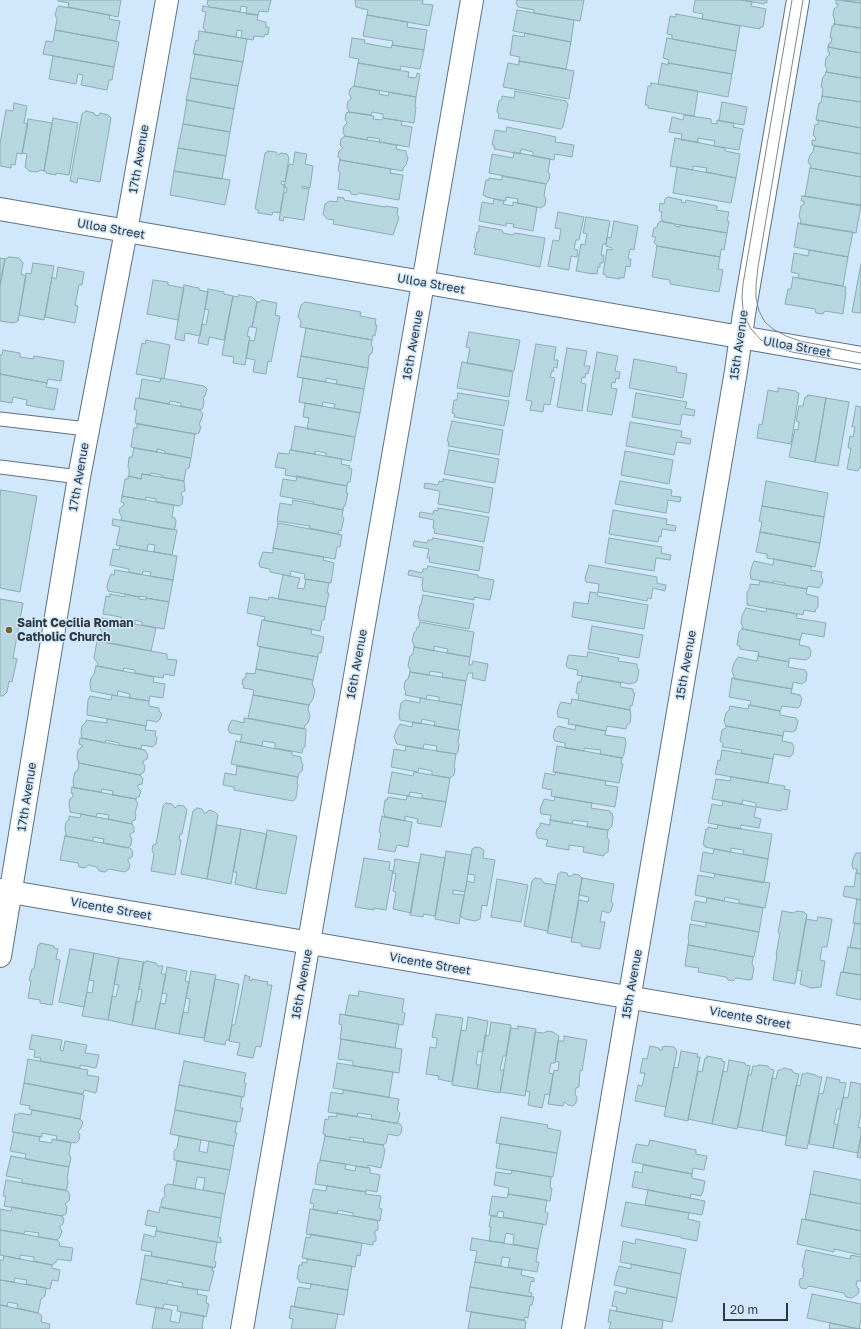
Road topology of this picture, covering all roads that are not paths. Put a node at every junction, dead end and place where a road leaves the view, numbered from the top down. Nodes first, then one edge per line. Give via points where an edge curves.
1 (167, 0) edge
2 (472, 0) edge
3 (798, 0) edge
4 (0, 209) edge
5 (126, 231) junction
6 (424, 282) junction
7 (741, 338) junction
8 (861, 358) edge
9 (0, 419) edge
10 (87, 429) junction
11 (0, 467) edge
12 (79, 477) junction
13 (6, 890) edge
14 (309, 943) junction
15 (0, 956) edge
16 (629, 998) junction
17 (861, 1037) edge
18 (242, 1329) edge
19 (573, 1329) edge

1 - 5 street, 17th Avenue
2 - 6 street, 16th Avenue
3 - 7 street, 15th Avenue
4 - 5 street, Ulloa Street
5 - 6 street, Ulloa Street
5 - 10 street, 17th Avenue
6 - 7 street, Ulloa Street
6 - 14 street, 16th Avenue
7 - 8 street, Ulloa Street
7 - 16 street, 15th Avenue
9 - 10 lane
10 - 12 street, 17th Avenue
11 - 12 lane
12 - 13 street, 17th Avenue
13 - 14 street, Vicente Street
13 - 15 street, 17th Avenue
14 - 16 street, Vicente Street
14 - 18 street, 16th Avenue
16 - 17 street, Vicente Street
16 - 19 street, 15th Avenue

